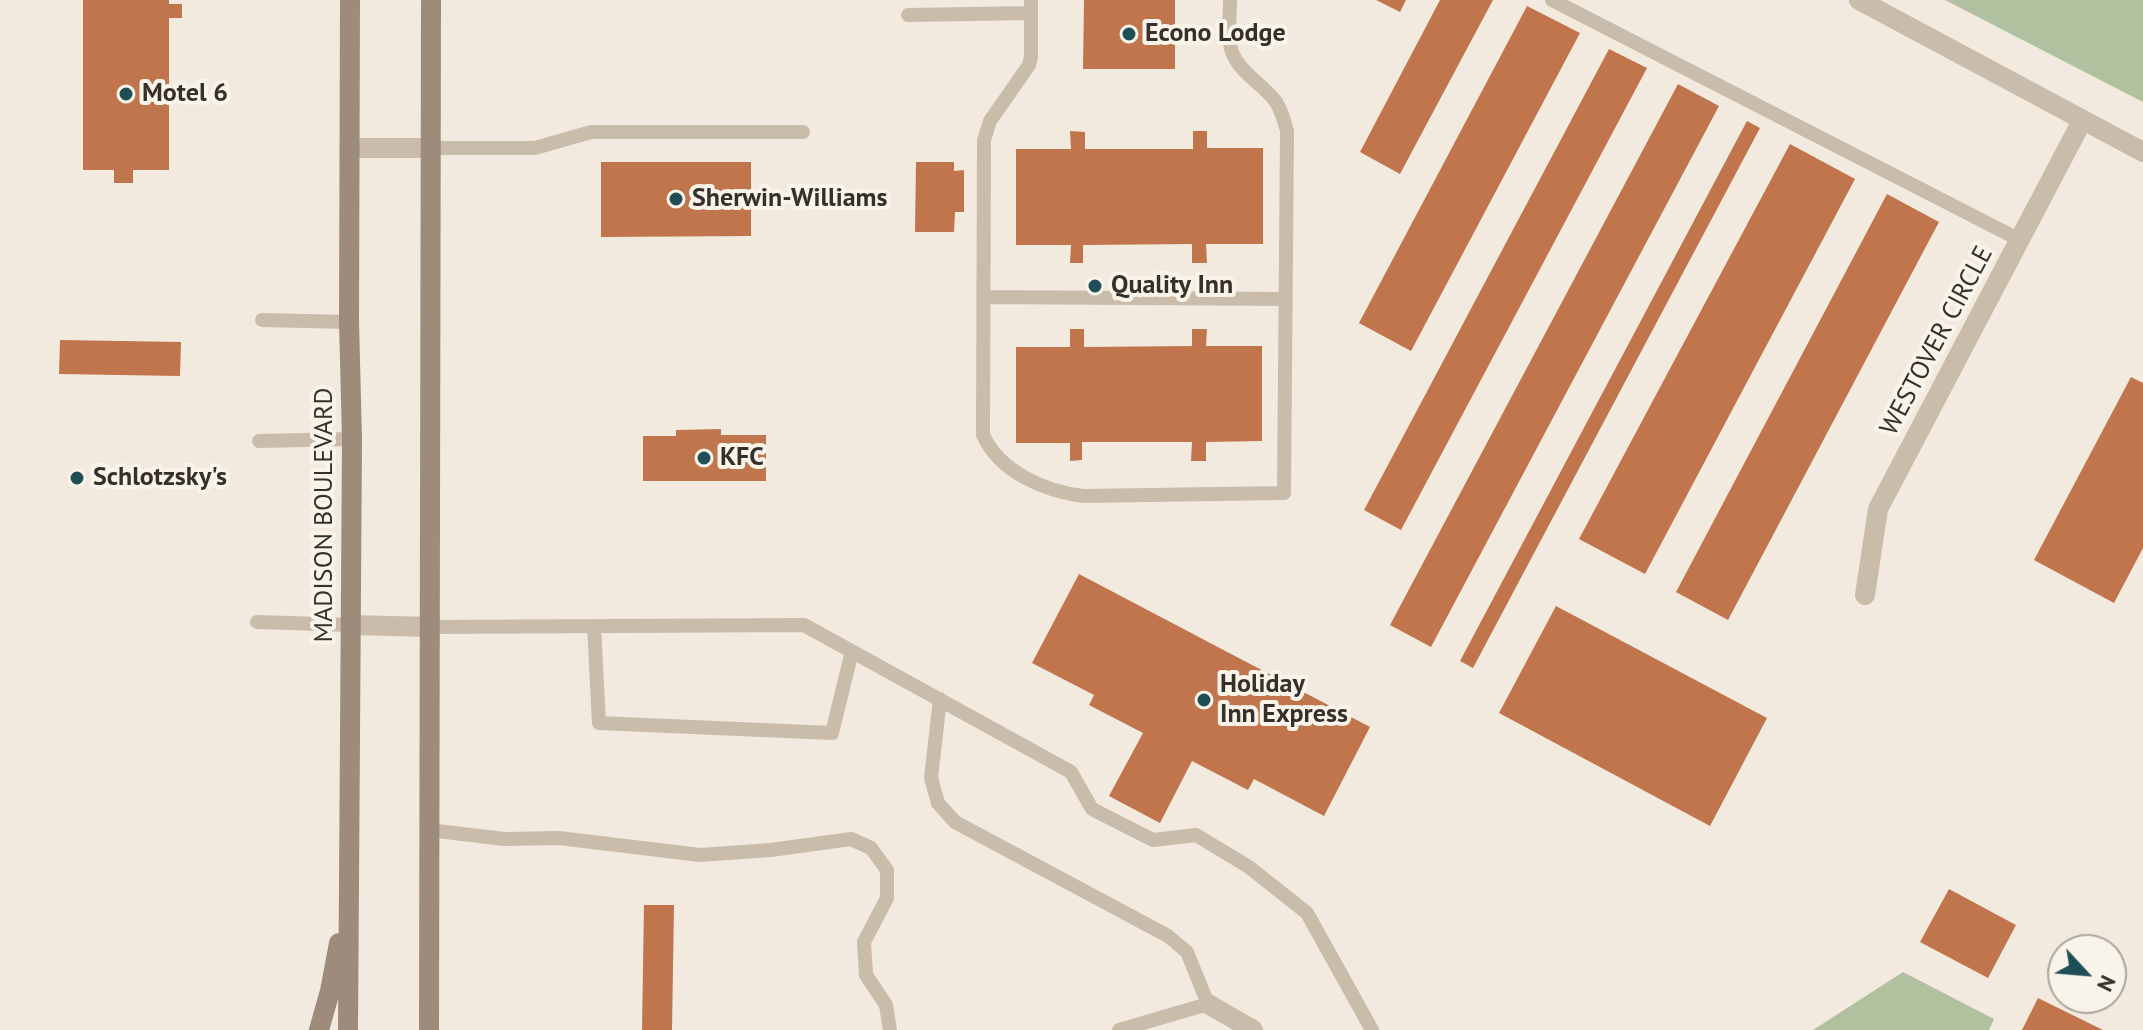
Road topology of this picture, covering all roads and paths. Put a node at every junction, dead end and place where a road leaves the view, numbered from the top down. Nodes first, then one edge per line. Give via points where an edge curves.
1 (350, 0) edge
2 (431, 0) edge
3 (1230, 0) edge
4 (1552, 0) edge
5 (1859, 0) edge
6 (1031, 6) edge
7 (908, 15) dead end
8 (2082, 121) junction
9 (803, 132) dead end
10 (351, 148) junction
11 (432, 148) junction
12 (2143, 152) edge
13 (2020, 240) junction
14 (984, 297) junction
15 (1286, 299) junction
16 (262, 320) dead end
17 (349, 322) junction
18 (352, 439) junction
19 (259, 441) dead end
20 (1865, 595) dead end
21 (257, 622) dead end
22 (351, 625) junction
23 (594, 626) junction
24 (431, 627) junction
25 (852, 651) junction
26 (940, 699) junction
27 (429, 830) junction
28 (349, 892) junction
29 (1208, 1004) junction
30 (319, 1030) edge
31 (348, 1030) edge
32 (429, 1030) edge
33 (890, 1030) edge
34 (1119, 1030) edge
35 (1253, 1030) edge
36 (1372, 1030) edge

1 - 10 main road, MADISON BOULEVARD
2 - 11 main road
3 - 15 lane via 1235,60 1275,100 1287,131
4 - 13 lane
5 - 8 street
6 - 7 lane
6 - 14 lane via 1029,65 990,121 984,140
8 - 12 street
8 - 13 street, WESTOVER CIRCLE
9 - 11 lane via 591,132 535,148
10 - 11 street
10 - 17 main road, MADISON BOULEVARD
11 - 24 main road
13 - 20 street, WESTOVER CIRCLE via 1878,509
14 - 15 lane
14 - 15 lane via 983,435 989,448 1018,473 1052,490 1083,496 1284,493
16 - 17 lane
17 - 18 main road, MADISON BOULEVARD
18 - 19 lane
18 - 22 main road, MADISON BOULEVARD
21 - 22 lane
22 - 24 street
22 - 28 main road, MADISON BOULEVARD
23 - 24 lane
23 - 25 lane via 804,625
23 - 25 lane via 599,723 832,733
24 - 27 main road
25 - 26 lane
26 - 29 lane via 931,778 938,803 955,822 1168,936 1187,952
26 - 36 lane via 1071,772 1092,809 1153,840 1196,835 1249,867 1307,913
27 - 32 main road
27 - 33 lane via 700,855 851,839 871,848 887,870 887,898 864,942 866,975 886,1005
28 - 30 main road
28 - 31 main road, MADISON BOULEVARD
29 - 34 lane
29 - 35 street

